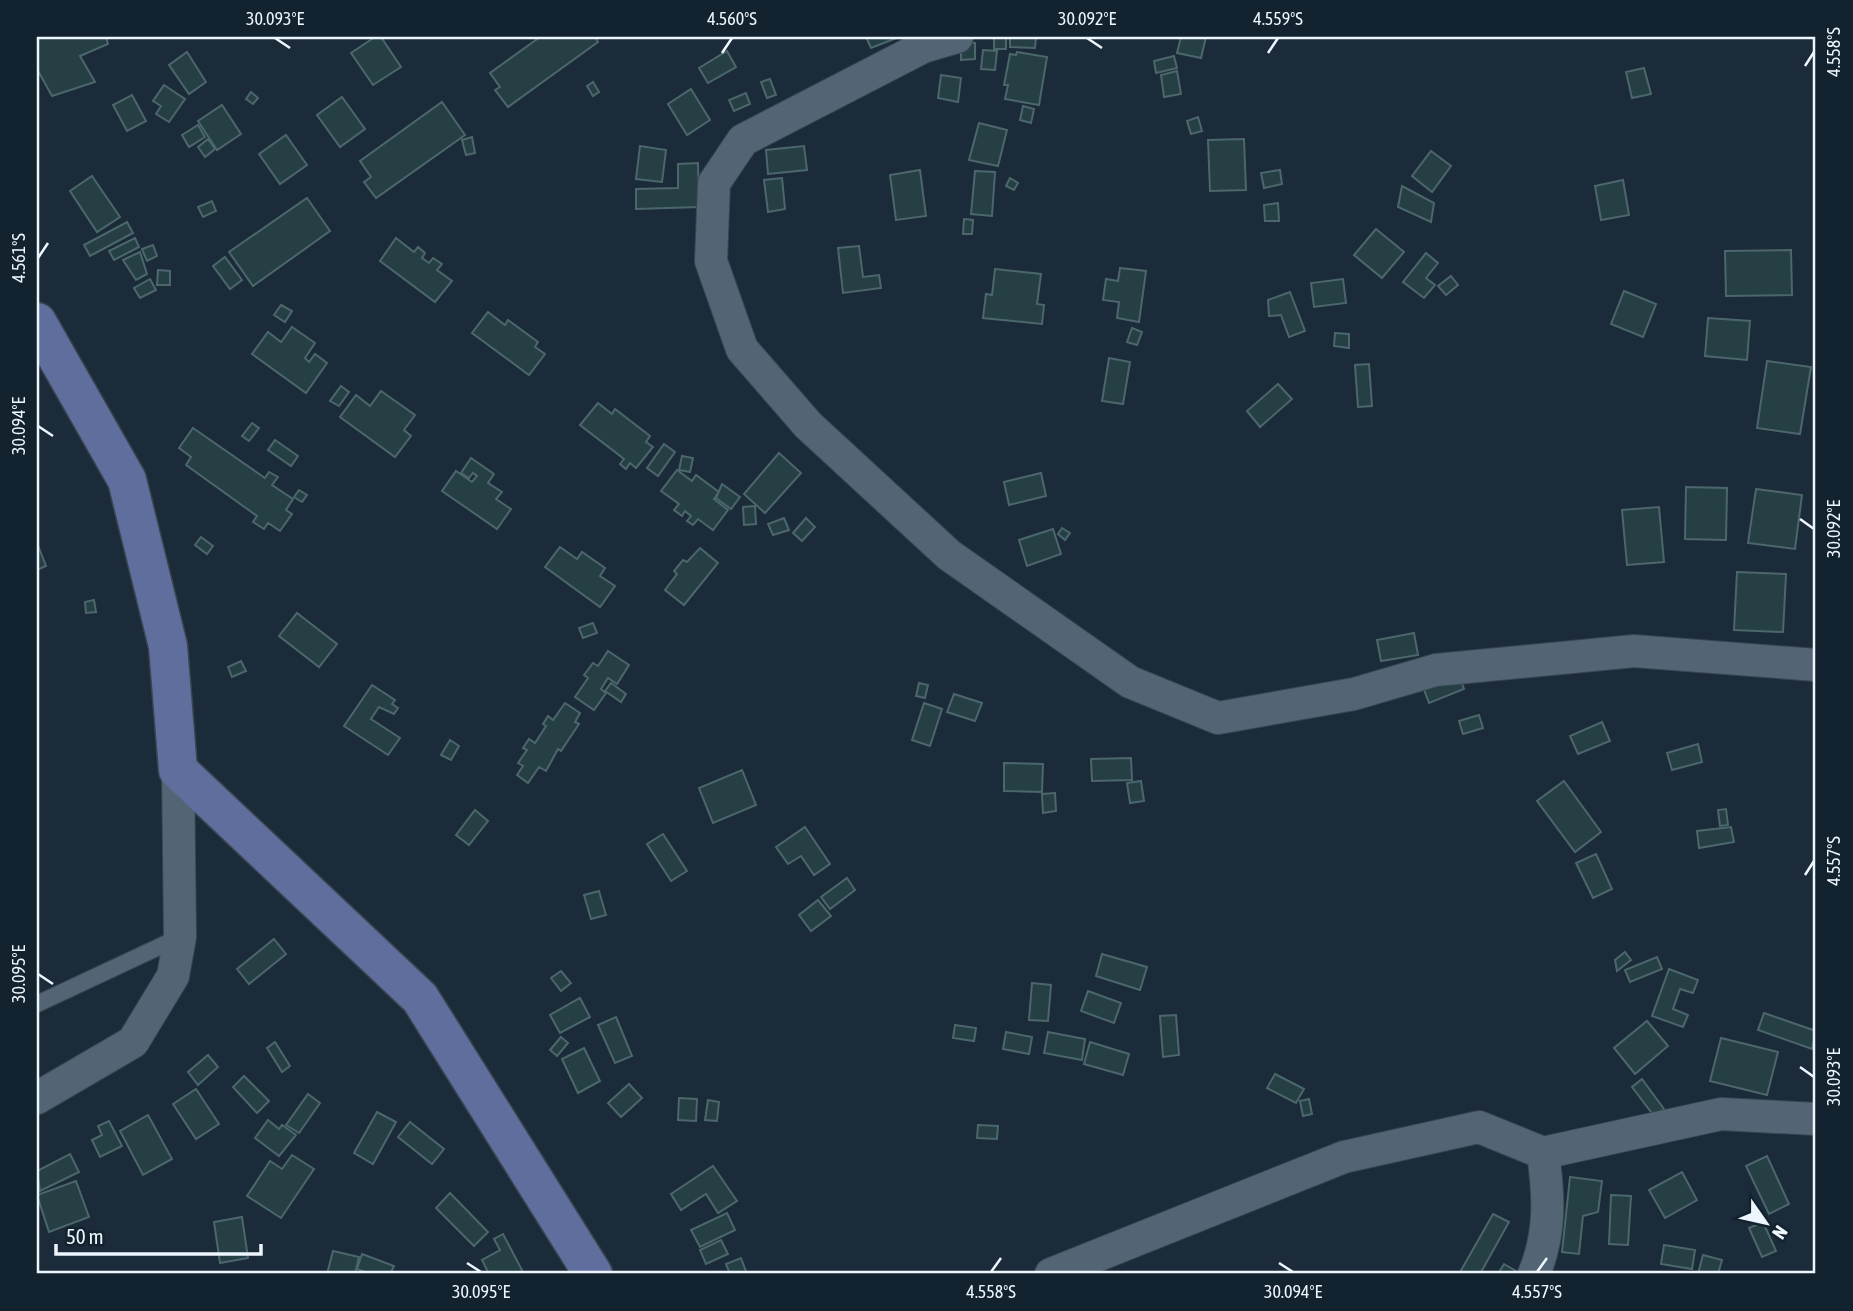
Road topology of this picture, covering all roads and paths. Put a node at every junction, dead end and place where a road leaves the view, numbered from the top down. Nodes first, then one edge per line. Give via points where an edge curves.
1 (957, 37) edge
2 (37, 322) edge
3 (1816, 665) edge
4 (178, 770) junction
5 (180, 937) junction
6 (37, 1004) edge
7 (37, 1098) edge
8 (1816, 1119) edge
9 (1543, 1153) junction
10 (593, 1274) edge
11 (1051, 1274) edge
12 (1534, 1274) edge

1 - 3 street via 923,47 743,140 714,183 711,261 742,349 808,425 949,555 1130,682 1217,718 1354,694 1436,670 1634,651
2 - 4 street via 127,480 168,646
4 - 5 street
4 - 10 street via 420,998
5 - 6 lane
5 - 7 street via 173,976 134,1042
8 - 9 street via 1721,1114
9 - 11 street via 1479,1127 1344,1157
9 - 12 street via 1550,1203

